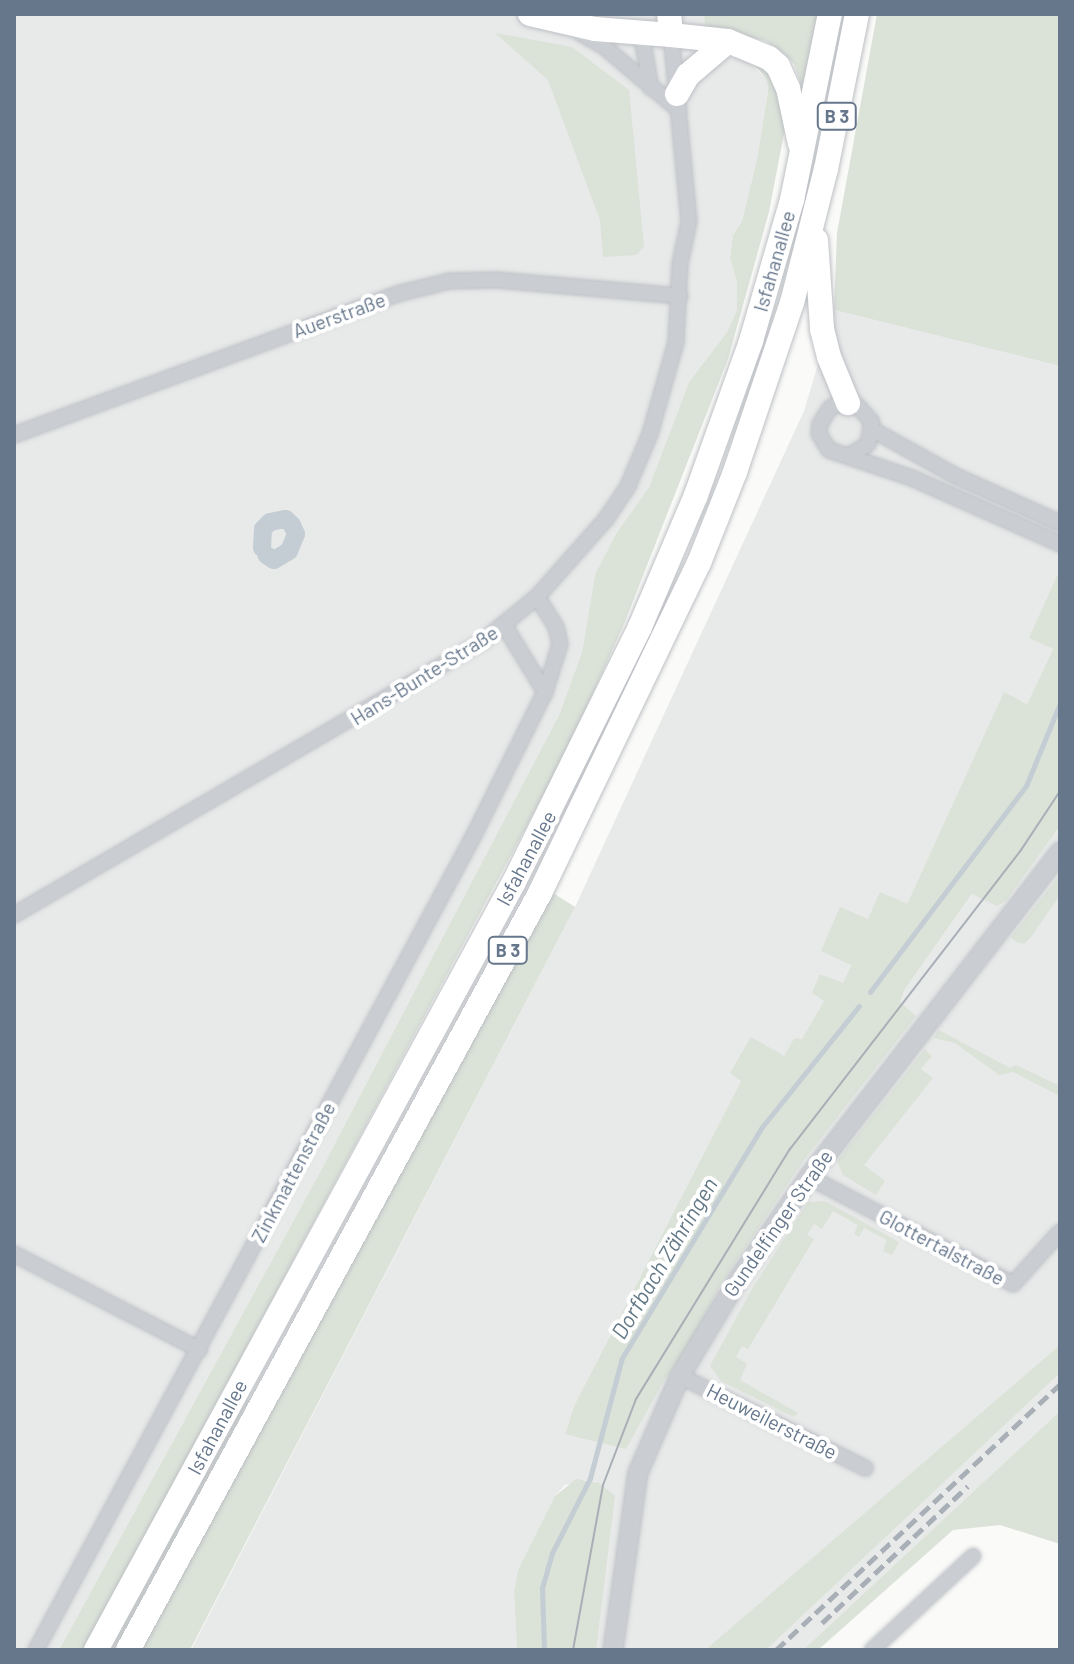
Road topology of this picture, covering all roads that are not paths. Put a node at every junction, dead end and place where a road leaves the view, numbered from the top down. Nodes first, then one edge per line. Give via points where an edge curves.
1 (530, 14) edge
2 (830, 14) edge
3 (857, 14) edge
4 (640, 23) edge
5 (670, 24) edge
6 (566, 25) junction
7 (728, 41) junction
8 (651, 89) junction
9 (678, 102) junction
10 (802, 155) junction
11 (815, 218) junction
12 (680, 296) junction
13 (848, 403) junction
14 (873, 430) junction
15 (14, 435) edge
16 (850, 455) junction
17 (1060, 523) edge
18 (1060, 544) edge
19 (537, 597) junction
20 (504, 625) junction
21 (545, 692) junction
22 (1060, 852) edge
23 (14, 915) edge
24 (809, 1177) junction
25 (1060, 1232) edge
26 (14, 1254) edge
27 (200, 1350) junction
28 (680, 1376) junction
29 (865, 1468) dead end
30 (973, 1556) dead end
31 (36, 1650) edge
32 (96, 1650) edge
33 (128, 1650) edge
34 (613, 1650) edge
35 (872, 1650) edge

1 - 6 main road
2 - 10 main road, Isfahanallee / B 3
3 - 11 main road, Isfahanallee / B 3
4 - 5 main road
4 - 6 main road
4 - 8 street
5 - 7 main road
5 - 9 street, Hans-Bunte-Straße
6 - 8 street via 602,45
7 - 9 main road via 688,75
7 - 10 main road via 757,49 778,66 792,102
8 - 9 street
9 - 12 street, Hans-Bunte-Straße via 689,221
10 - 32 main road, Isfahanallee / B 3 via 725,418 607,699 514,882
11 - 13 main road via 822,329
11 - 33 main road, Isfahanallee / B 3 via 735,472 653,664 540,893
12 - 15 street, Auerstraße via 497,280 449,281 397,294
12 - 19 street, Hans-Bunte-Straße via 671,367 628,486 575,558
13 - 14 street via 863,408
13 - 16 street via 830,408 819,434 829,450
14 - 16 street via 868,444
14 - 17 street via 954,475
16 - 18 street
19 - 20 street, Hans-Bunte-Straße
19 - 21 street, Zinkmattenstraße via 560,644
20 - 21 street
20 - 23 street, Hans-Bunte-Straße via 396,695
21 - 27 street, Zinkmattenstraße
22 - 24 street, Gundelfinger Straße
24 - 25 street, Glottertalstraße via 1013,1284
24 - 28 street, Gundelfinger Straße
26 - 27 street
27 - 31 street, Zinkmattenstraße
28 - 29 street, Heuweilerstraße
28 - 34 street, Gundelfinger Straße via 638,1473
30 - 35 street

